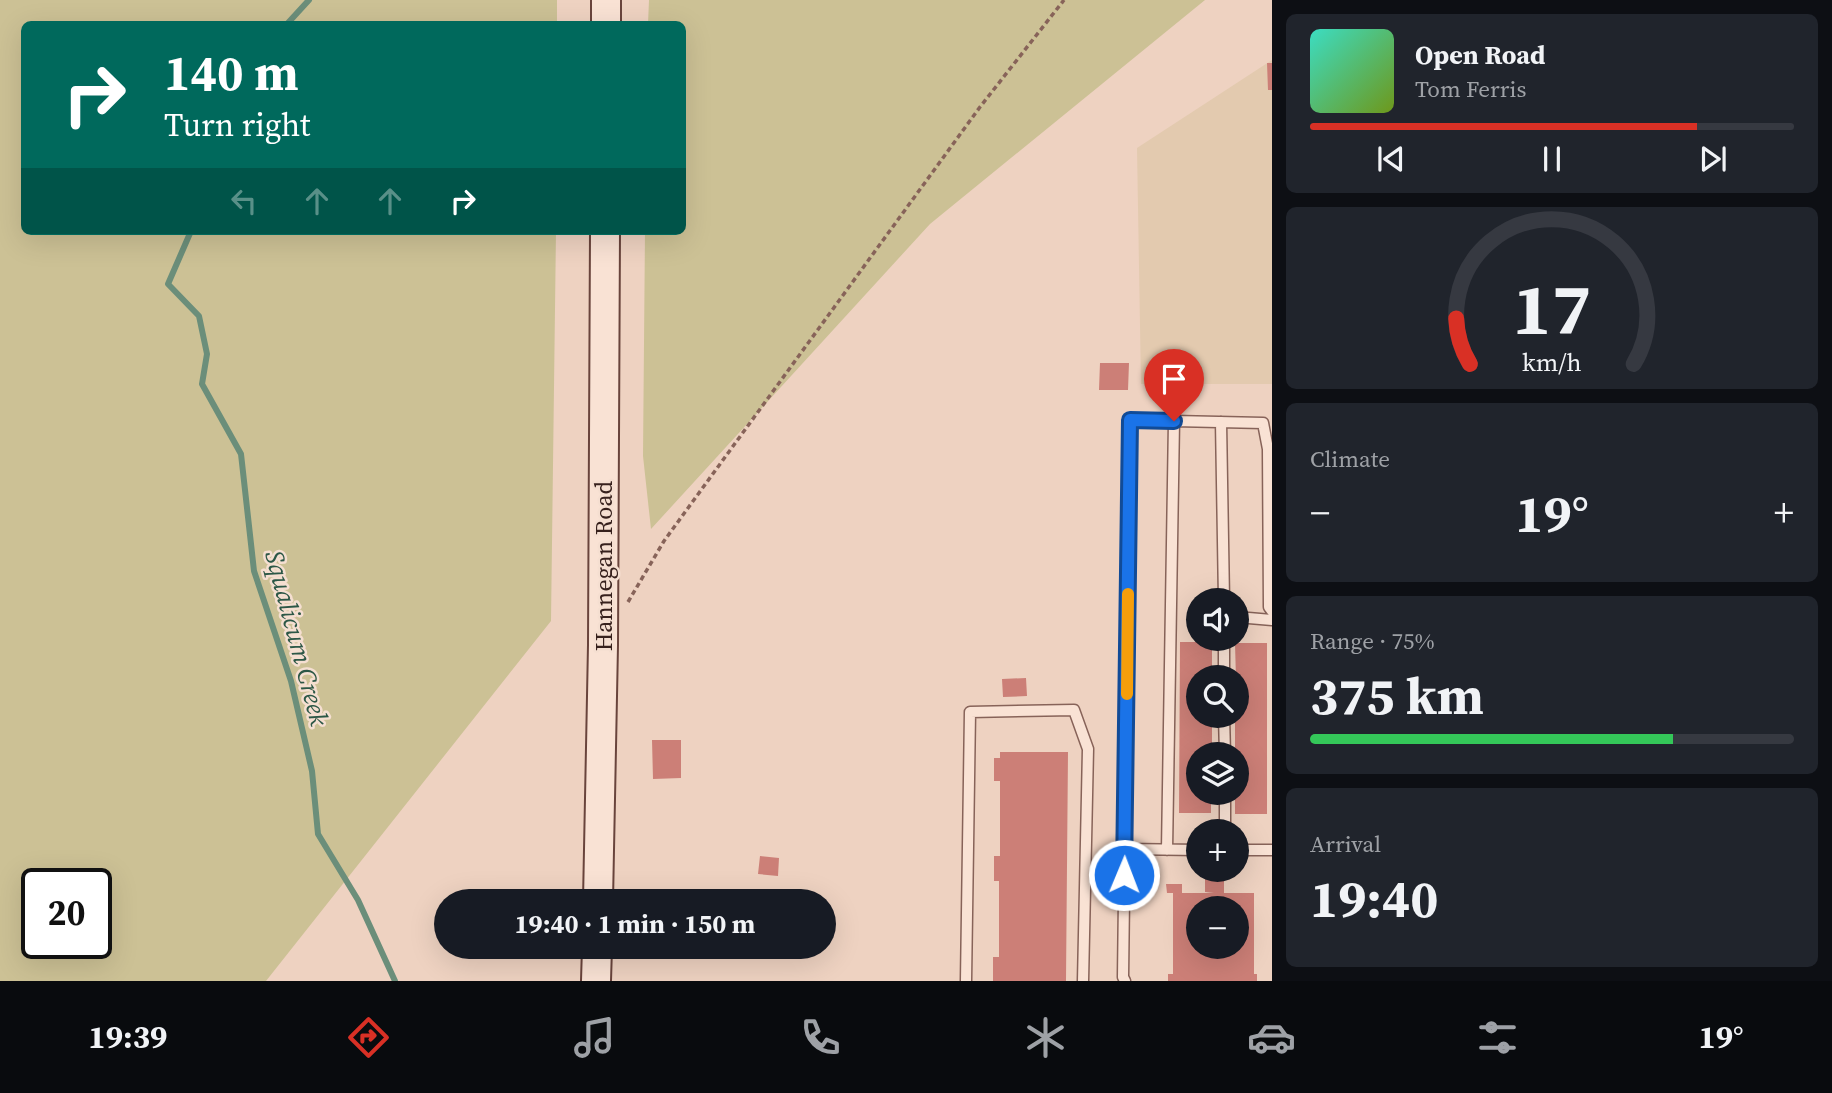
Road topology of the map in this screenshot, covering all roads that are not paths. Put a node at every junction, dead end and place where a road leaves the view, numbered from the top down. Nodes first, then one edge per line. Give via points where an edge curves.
1 (606, 0) edge
2 (606, 21) edge
3 (605, 235) edge
4 (1174, 421) junction
5 (1222, 422) junction
6 (1224, 588) edge
7 (1272, 611) edge
8 (1249, 618) edge
9 (1272, 620) edge
10 (1125, 849) junction
11 (1167, 850) junction
12 (1186, 850) edge
13 (1249, 850) edge
14 (1272, 850) edge
15 (598, 889) edge
16 (597, 959) edge
17 (596, 981) edge
18 (967, 981) edge
19 (1083, 981) edge
20 (1125, 981) edge

1 - 2 main road
3 - 15 main road, Hannegan Road
4 - 5 lane
4 - 10 lane via 1130,420
4 - 11 lane
5 - 6 lane
5 - 7 lane via 1263,423 1268,449
8 - 9 lane
10 - 11 lane
10 - 20 lane
11 - 12 lane
13 - 14 lane
16 - 17 main road
18 - 19 lane via 970,712 1074,710 1088,750

